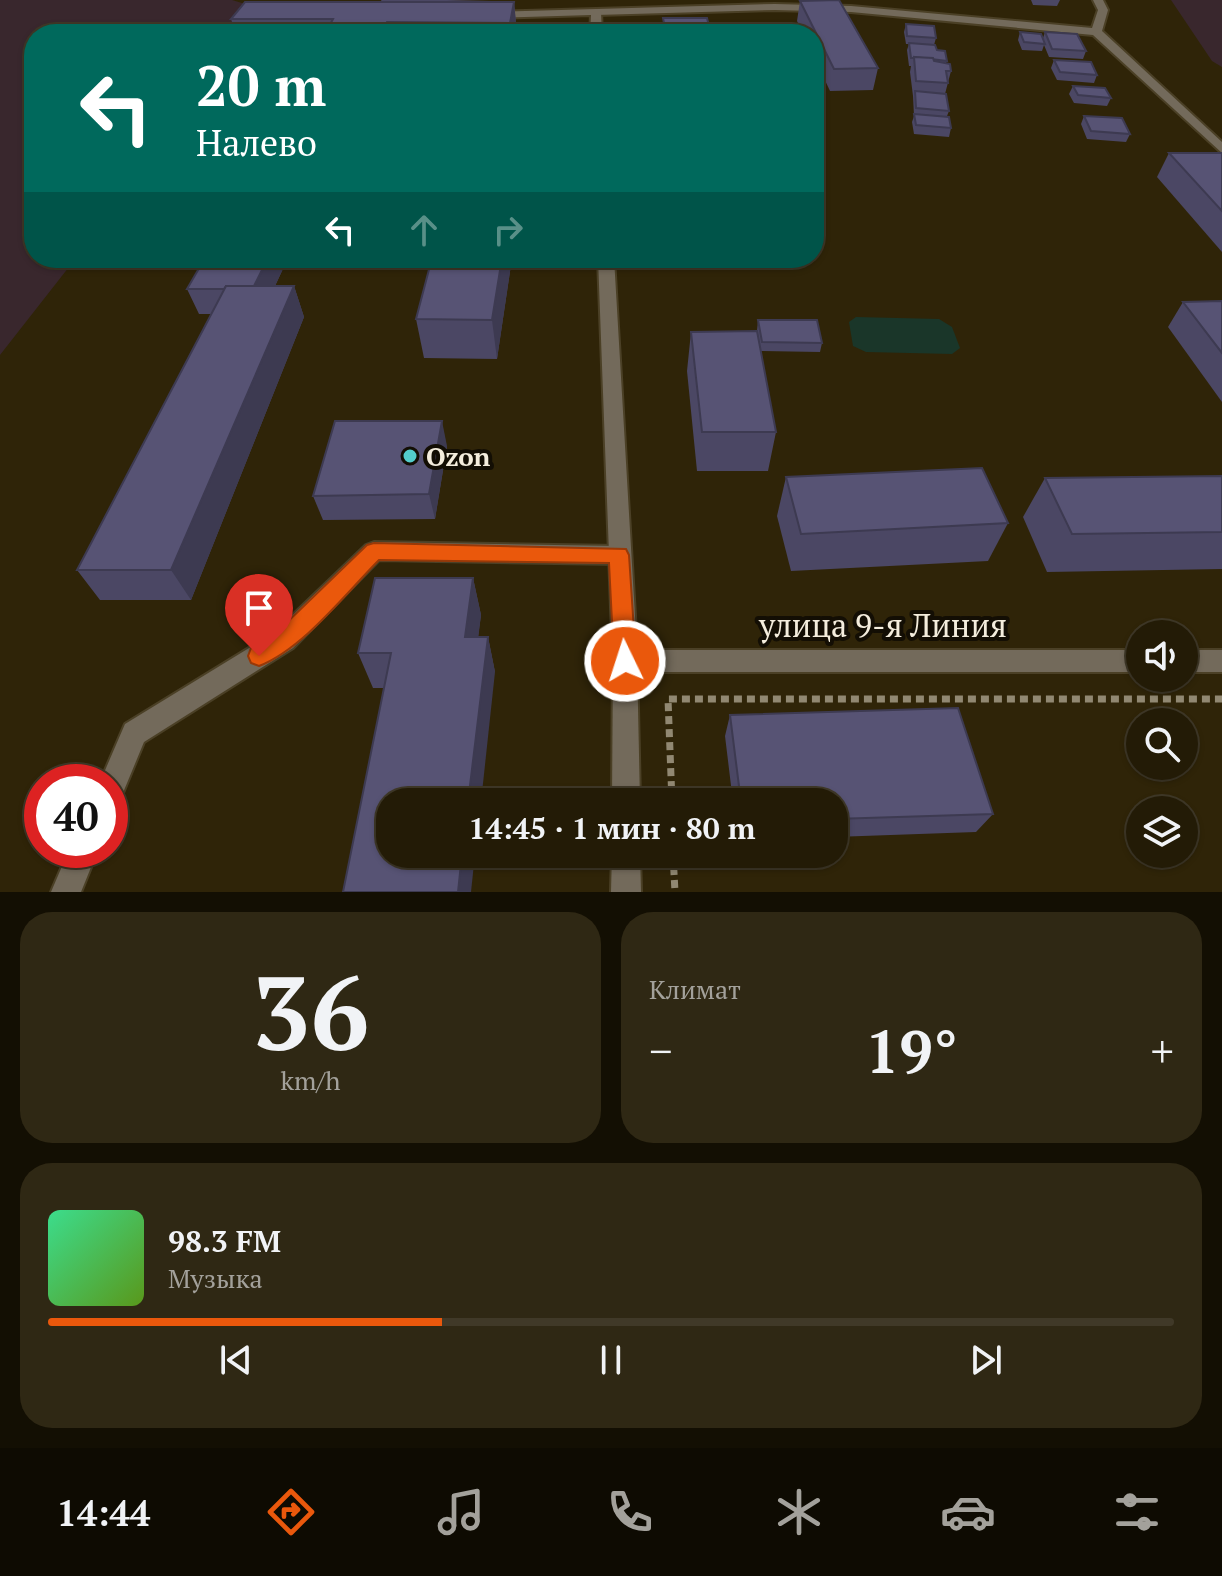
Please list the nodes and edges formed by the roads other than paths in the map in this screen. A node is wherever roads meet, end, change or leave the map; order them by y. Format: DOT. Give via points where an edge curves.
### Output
graph roads {
  1 [pos="1098,0"];
  2 [pos="851,5"];
  3 [pos="596,12"];
  4 [pos="474,15"];
  5 [pos="596,24"];
  6 [pos="1096,32"];
  7 [pos="1222,149"];
  8 [pos="606,268"];
  9 [pos="618,555"];
  10 [pos="625,661"];
  11 [pos="1126,661"];
  12 [pos="1198,661"];
  13 [pos="1222,661"];
  14 [pos="121,764"];
  15 [pos="626,788"];
  16 [pos="76,868"];
  17 [pos="626,868"];
  18 [pos="66,892"];
  19 [pos="626,892"];
  1 -- 6 [label="street" via="1103,10"];
  2 -- 3 [label="street"];
  2 -- 6 [label="street"];
  3 -- 4 [label="street"];
  3 -- 5 [label="street"];
  6 -- 7 [label="street"];
  8 -- 9 [label="street"];
  9 -- 10 [label="street"];
  9 -- 14 [label="street" via="374,551 284,640 134,733"];
  10 -- 11 [label="street, улица 9-я Линия"];
  10 -- 15 [label="street"];
  12 -- 13 [label="street"];
  16 -- 18 [label="street"];
  17 -- 19 [label="street"];
}
